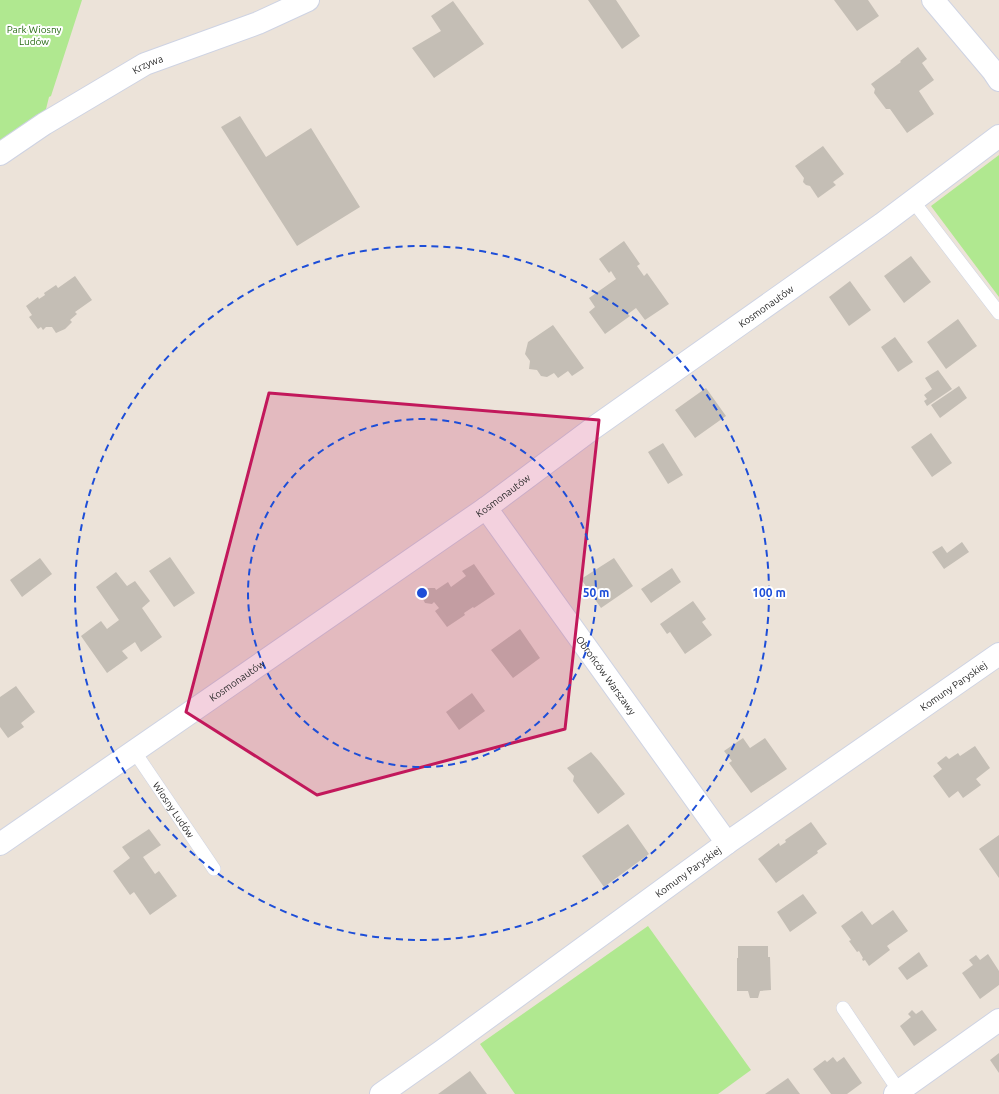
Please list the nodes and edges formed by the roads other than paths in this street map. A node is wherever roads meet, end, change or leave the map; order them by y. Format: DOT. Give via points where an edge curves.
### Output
graph roads {
  1 [pos="308,0"];
  2 [pos="933,0"];
  3 [pos="999,80"];
  4 [pos="999,136"];
  5 [pos="0,154"];
  6 [pos="913,201"];
  7 [pos="999,313"];
  8 [pos="486,508"];
  9 [pos="999,654"];
  10 [pos="134,751"];
  11 [pos="727,843"];
  12 [pos="0,844"];
  13 [pos="214,869"];
  14 [pos="843,1008"];
  15 [pos="999,1020"];
  16 [pos="897,1092"];
  17 [pos="380,1094"];
  1 -- 5 [label="street, Krzywa" via="258,24 145,64 44,124"];
  2 -- 3 [label="street"];
  4 -- 6 [label="street, Kosmonautów"];
  6 -- 7 [label="lane"];
  6 -- 8 [label="street, Kosmonautów" via="592,428"];
  8 -- 10 [label="street, Kosmonautów"];
  8 -- 11 [label="street, Obrońców Warszawy"];
  9 -- 11 [label="street, Komuny Paryskiej"];
  10 -- 12 [label="street, Kosmonautów"];
  10 -- 13 [label="lane, Wiosny Ludów"];
  11 -- 17 [label="street, Komuny Paryskiej"];
  14 -- 16 [label="lane"];
  15 -- 16 [label="street"];
}
